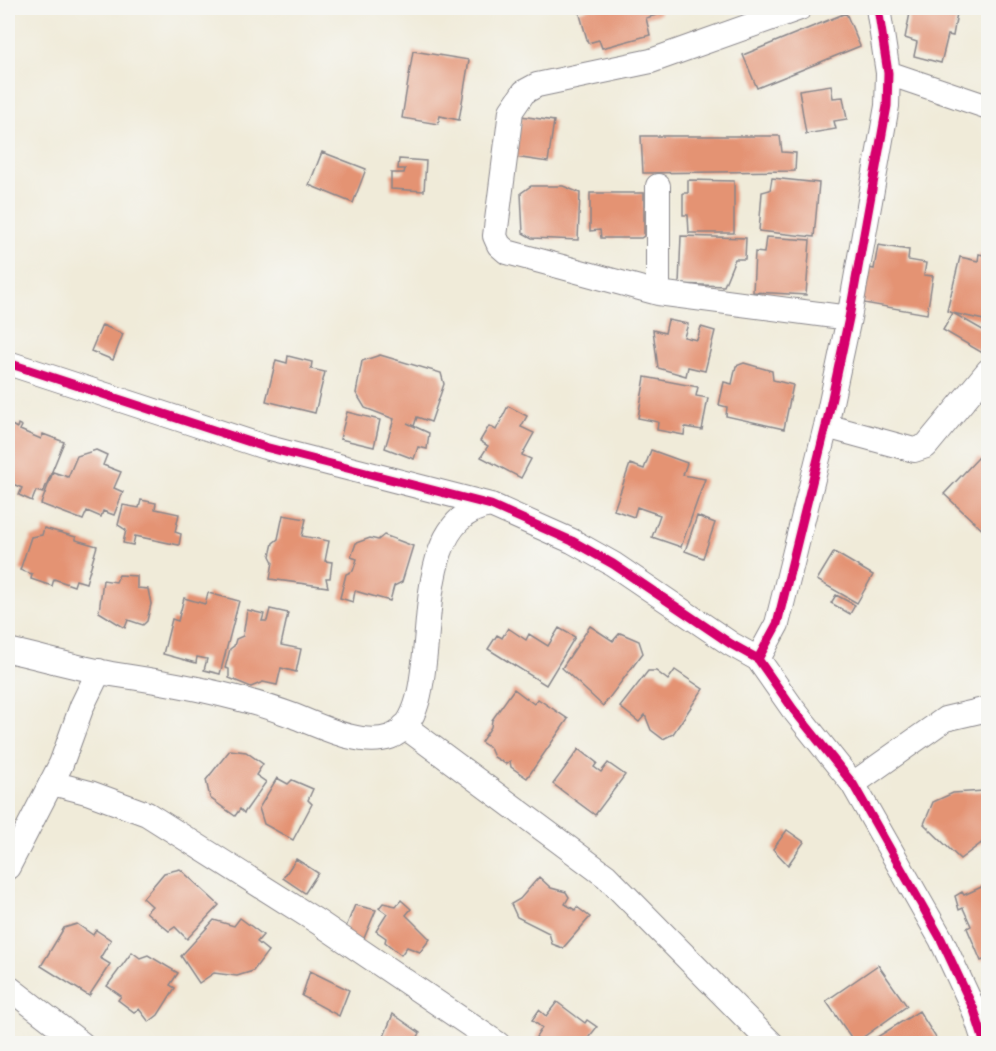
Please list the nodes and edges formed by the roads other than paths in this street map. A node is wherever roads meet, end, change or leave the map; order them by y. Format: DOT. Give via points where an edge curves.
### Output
graph roads {
  1 [pos="800,8"];
  2 [pos="878,8"];
  3 [pos="888,72"];
  4 [pos="988,107"];
  5 [pos="658,186"];
  6 [pos="658,293"];
  7 [pos="849,318"];
  8 [pos="8,363"];
  9 [pos="988,370"];
  10 [pos="826,426"];
  11 [pos="491,505"];
  12 [pos="8,650"];
  13 [pos="758,659"];
  14 [pos="99,671"];
  15 [pos="988,709"];
  16 [pos="404,726"];
  17 [pos="52,783"];
  18 [pos="853,784"];
  19 [pos="8,867"];
  20 [pos="8,987"];
  21 [pos="981,1008"];
  22 [pos="82,1044"];
  23 [pos="498,1044"];
  24 [pos="772,1044"];
  25 [pos="985,1044"];
  1 -- 6 [label="street" via="651,62 537,85 524,92 511,111 495,223 499,245 507,252"];
  2 -- 3 [label="street"];
  3 -- 4 [label="street"];
  3 -- 7 [label="street" via="885,117"];
  5 -- 6 [label="street"];
  6 -- 7 [label="street"];
  7 -- 10 [label="street"];
  8 -- 11 [label="street" via="265,447"];
  9 -- 10 [label="street" via="926,446 914,450"];
  10 -- 13 [label="street" via="777,624"];
  11 -- 13 [label="street" via="614,564"];
  11 -- 16 [label="street" via="476,507 461,516 445,538 435,568 416,707"];
  12 -- 14 [label="street"];
  13 -- 18 [label="street"];
  14 -- 16 [label="street" via="157,680 271,708 369,741 392,737"];
  14 -- 17 [label="street"];
  15 -- 18 [label="street" via="945,719"];
  16 -- 24 [label="street" via="606,876"];
  17 -- 19 [label="street"];
  17 -- 23 [label="street" via="147,814 318,922"];
  18 -- 21 [label="street"];
  20 -- 22 [label="street"];
  21 -- 25 [label="street"];
}
